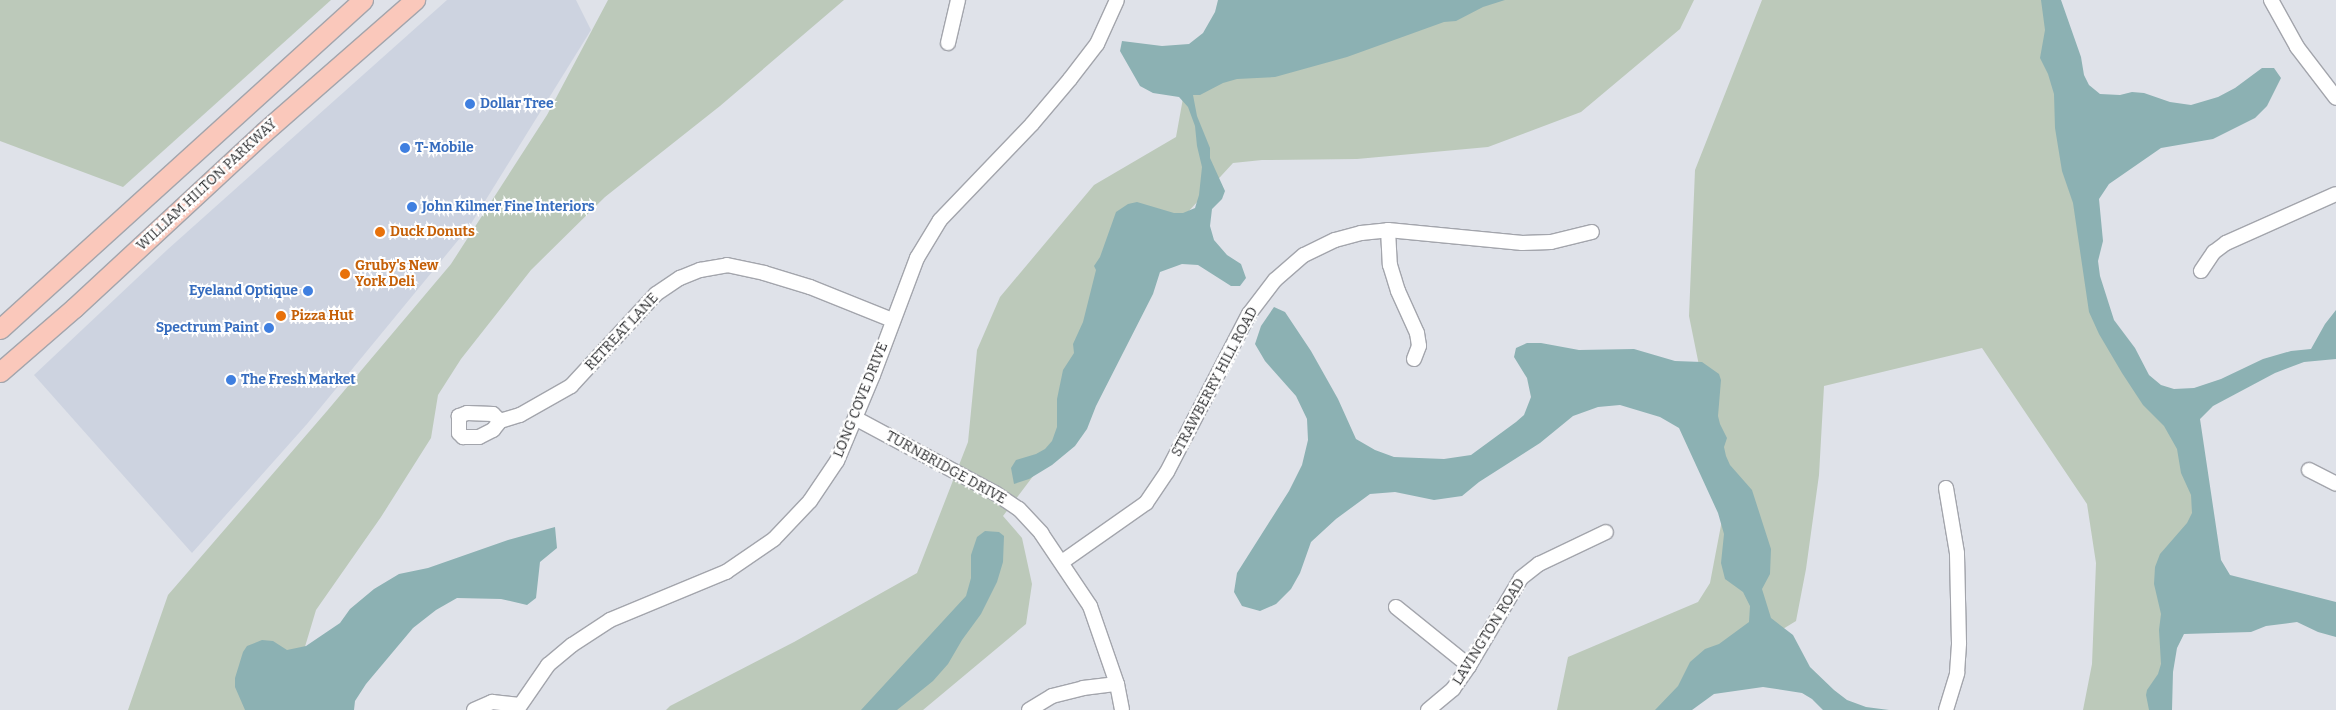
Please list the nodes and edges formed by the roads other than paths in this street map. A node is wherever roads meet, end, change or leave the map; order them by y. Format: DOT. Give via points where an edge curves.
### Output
graph roads {
  1 [pos="363,0"];
  2 [pos="415,0"];
  3 [pos="958,0"];
  4 [pos="1117,0"];
  5 [pos="2271,0"];
  6 [pos="948,43"];
  7 [pos="2336,98"];
  8 [pos="2336,194"];
  9 [pos="1388,230"];
  10 [pos="1592,232"];
  11 [pos="2201,271"];
  12 [pos="892,320"];
  13 [pos="0,329"];
  14 [pos="1414,359"];
  15 [pos="0,372"];
  16 [pos="855,418"];
  17 [pos="500,421"];
  18 [pos="2310,470"];
  19 [pos="2336,484"];
  20 [pos="1946,488"];
  21 [pos="1606,532"];
  22 [pos="1062,562"];
  23 [pos="1396,607"];
  24 [pos="1469,666"];
  25 [pos="1117,684"];
  26 [pos="518,708"];
  27 [pos="474,710"];
  28 [pos="1029,710"];
  29 [pos="1122,710"];
  30 [pos="1428,710"];
  31 [pos="1946,710"];
  1 -- 13 [label="highway"];
  2 -- 15 [label="highway, WILLIAM HILTON PARKWAY"];
  3 -- 6 [label="street"];
  4 -- 12 [label="street, LONG COVE DRIVE" via="1097,44 1070,78 1032,124 940,220 917,258"];
  5 -- 7 [label="street" via="2297,46"];
  8 -- 11 [label="street" via="2226,244 2214,252"];
  9 -- 10 [label="street, STRAWBERRY HILL ROAD" via="1522,243 1551,242"];
  9 -- 14 [label="street" via="1390,265 1417,333 1419,346"];
  9 -- 22 [label="street, STRAWBERRY HILL ROAD" via="1335,240 1304,255 1275,280 1249,314 1167,472 1146,503"];
  12 -- 16 [label="street, LONG COVE DRIVE"];
  12 -- 17 [label="street, RETREAT LANE" via="810,287 764,273 727,265 700,270 680,278 656,294 570,386 520,415"];
  16 -- 22 [label="street, TURNBRIDGE DRIVE" via="1019,509"];
  16 -- 26 [label="street, LONG COVE DRIVE" via="837,461 810,501 774,539 726,572 610,620 572,645 548,665"];
  18 -- 19 [label="street"];
  20 -- 31 [label="street" via="1957,553 1960,644 1957,674"];
  21 -- 24 [label="street, LAVINGTON ROAD" via="1539,564 1521,578"];
  22 -- 25 [label="street, TURNBRIDGE DRIVE" via="1090,606"];
  23 -- 24 [label="street"];
  24 -- 30 [label="street, LAVINGTON ROAD" via="1452,689"];
  25 -- 28 [label="street" via="1052,696"];
  25 -- 29 [label="street, TURNBRIDGE DRIVE"];
  26 -- 27 [label="street" via="492,702"];
}
